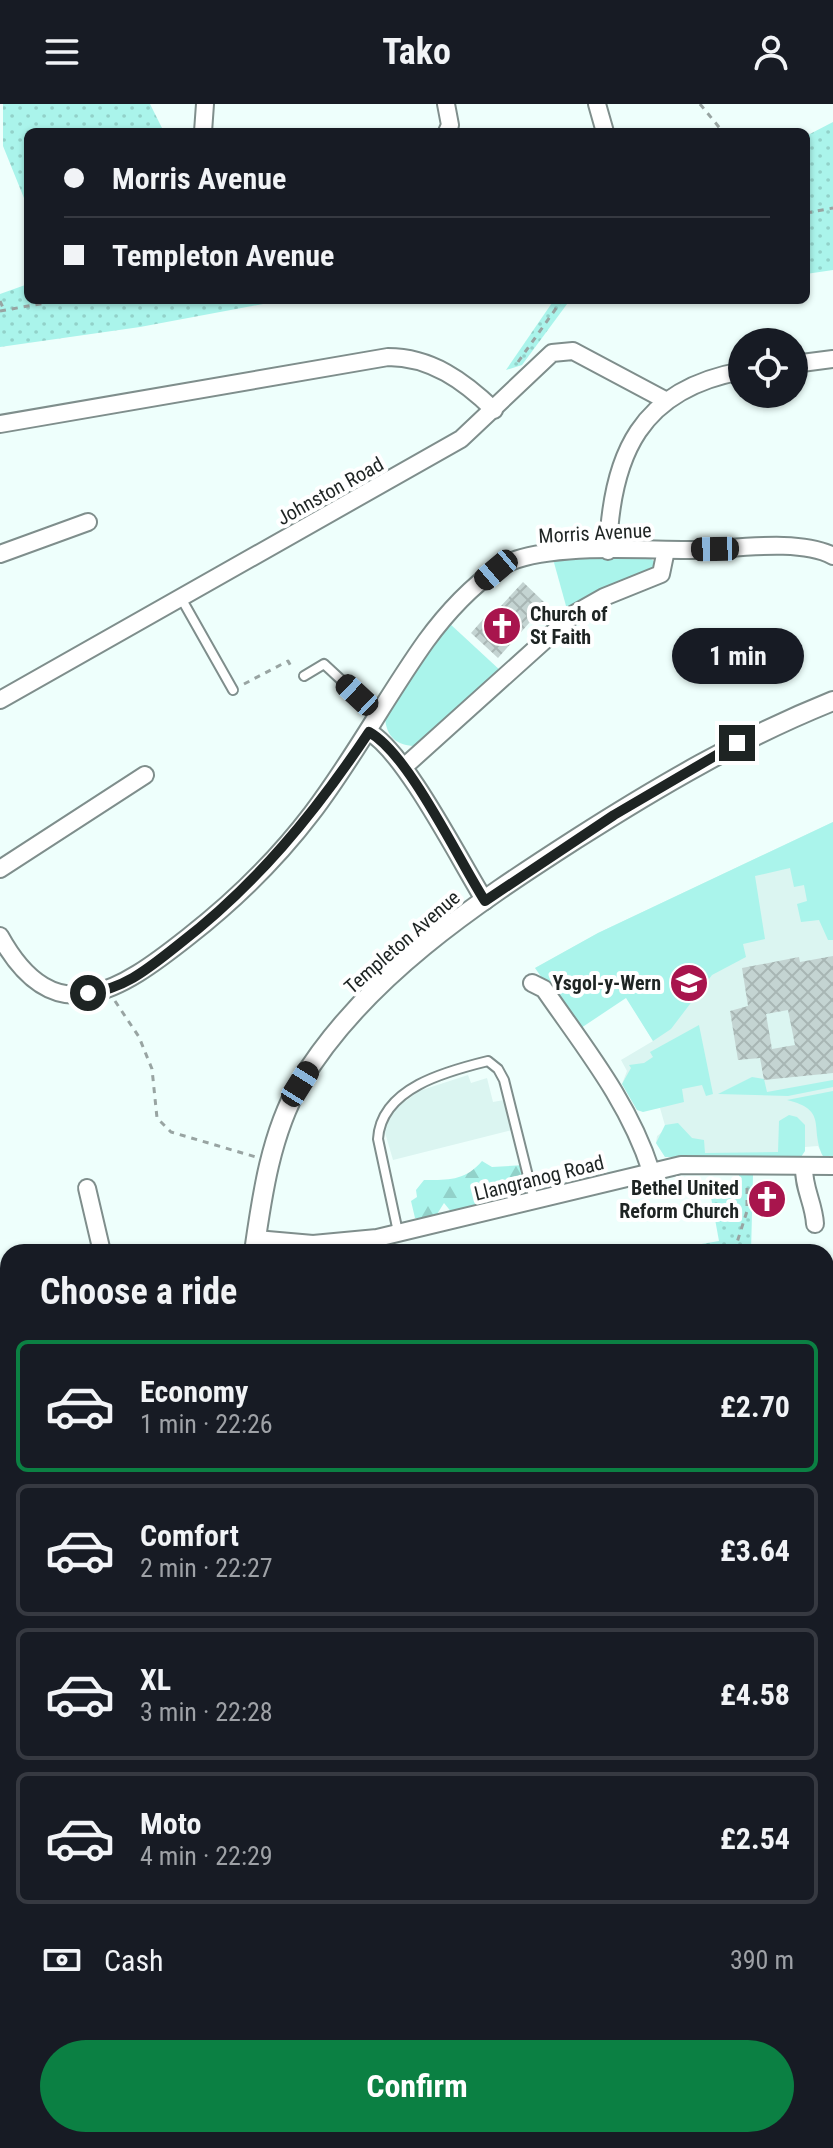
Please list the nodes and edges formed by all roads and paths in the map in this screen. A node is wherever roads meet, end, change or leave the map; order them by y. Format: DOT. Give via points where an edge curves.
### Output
graph roads {
  1 [pos="205,104"];
  2 [pos="446,104"];
  3 [pos="597,104"];
  4 [pos="700,104"];
  5 [pos="203,128"];
  6 [pos="449,128"];
  7 [pos="604,128"];
  8 [pos="720,128"];
  9 [pos="833,208"];
  10 [pos="810,212"];
  11 [pos="0,301"];
  12 [pos="38,304"];
  13 [pos="559,304"];
  14 [pos="2,310"];
  15 [pos="833,359"];
  16 [pos="808,362"];
  17 [pos="515,367"];
  18 [pos="728,374"];
  19 [pos="665,400"];
  20 [pos="494,410"];
  21 [pos="0,424"];
  22 [pos="88,522"];
  23 [pos="666,550"];
  24 [pos="608,551"];
  25 [pos="0,554"];
  26 [pos="833,556"];
  27 [pos="181,598"];
  28 [pos="304,676"];
  29 [pos="233,690"];
  30 [pos="0,700"];
  31 [pos="833,701"];
  32 [pos="379,715"];
  33 [pos="369,732"];
  34 [pos="404,767"];
  35 [pos="145,775"];
  36 [pos="0,869"];
  37 [pos="485,901"];
  38 [pos="0,936"];
  39 [pos="532,983"];
  40 [pos="112,997"];
  41 [pos="256,1157"];
  42 [pos="804,1166"];
  43 [pos="833,1166"];
  44 [pos="651,1171"];
  45 [pos="747,1175"];
  46 [pos="87,1188"];
  47 [pos="534,1200"];
  48 [pos="815,1224"];
  49 [pos="398,1233"];
  50 [pos="100,1244"];
  51 [pos="255,1244"];
  52 [pos="305,1244"];
  53 [pos="737,1244"];
  1 -- 5 [label="street"];
  2 -- 6 [label="street"];
  3 -- 7 [label="street"];
  4 -- 8 [label="path"];
  9 -- 10 [label="path"];
  11 -- 14 [label="path"];
  12 -- 14 [label="path"];
  13 -- 17 [label="path"];
  15 -- 16 [label="street"];
  18 -- 19 [label="street"];
  19 -- 20 [label="street, Johnston Road" via="573,351 560,351 545,358"];
  19 -- 24 [label="street" via="637,431 625,458"];
  20 -- 21 [label="street" via="437,367 388,357"];
  20 -- 27 [label="street, Johnston Road" via="440,452"];
  22 -- 25 [label="street"];
  23 -- 24 [label="street, Morris Avenue"];
  23 -- 26 [label="street, Morris Avenue" via="797,547"];
  23 -- 34 [label="street" via="661,574 574,614"];
  24 -- 32 [label="street, Morris Avenue" via="543,554 496,570 427,640"];
  27 -- 29 [label="lane"];
  27 -- 30 [label="street, Johnston Road"];
  28 -- 29 [label="path" via="298,679 288,661"];
  28 -- 32 [label="lane" via="324,664"];
  31 -- 37 [label="street, Templeton Avenue" via="723,750"];
  32 -- 33 [label="street, Morris Avenue"];
  33 -- 34 [label="street"];
  33 -- 38 [label="street, Morris Avenue" via="276,856 216,914 126,983 88,993 51,989 28,976"];
  34 -- 37 [label="street"];
  35 -- 36 [label="street"];
  37 -- 51 [label="street, Templeton Avenue" via="381,985 312,1064 279,1128"];
  39 -- 44 [label="street" via="544,989 615,1091 636,1127"];
  40 -- 41 [label="path" via="139,1037 152,1069 157,1118 171,1132"];
  42 -- 43 [label="street, Llangranog Road"];
  42 -- 44 [label="street, Llangranog Road" via="693,1164"];
  42 -- 48 [label="street"];
  44 -- 47 [label="street, Llangranog Road"];
  45 -- 53 [label="path" via="747,1211"];
  46 -- 50 [label="street"];
  47 -- 49 [label="street, Llangranog Road"];
  47 -- 49 [label="lane" via="504,1080 488,1061 474,1064 421,1083 401,1097 379,1125"];
  49 -- 52 [label="street, Llangranog Road"];
}
